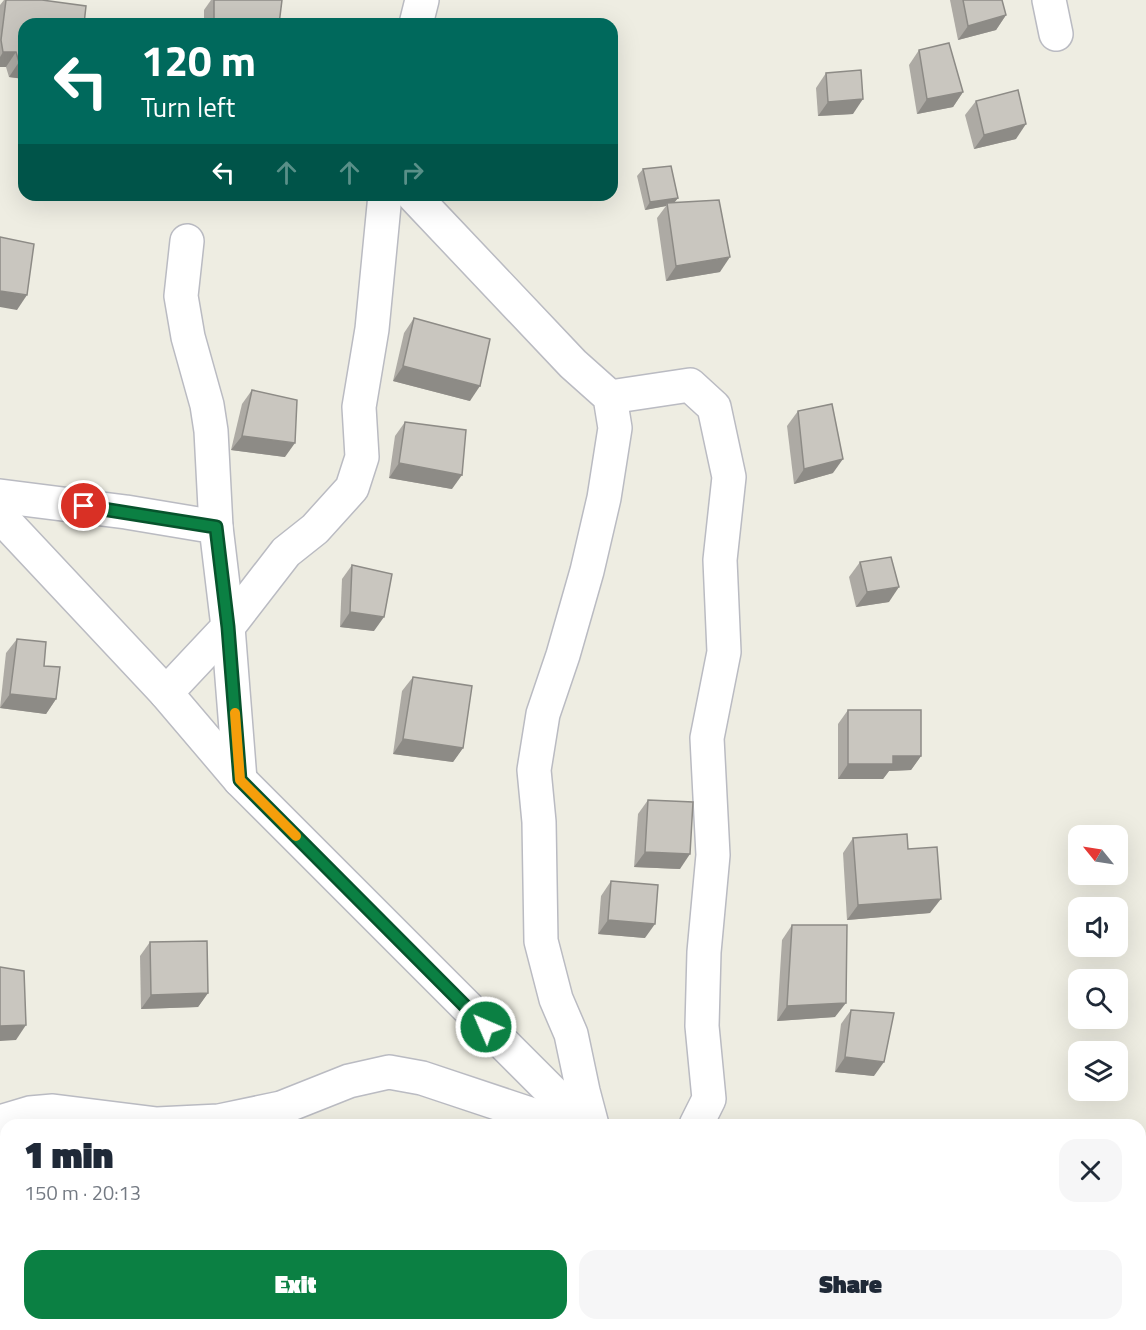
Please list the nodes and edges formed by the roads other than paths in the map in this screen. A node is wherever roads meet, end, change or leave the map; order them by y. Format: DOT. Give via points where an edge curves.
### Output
graph roads {
  1 [pos="422,0"];
  2 [pos="1049,0"];
  3 [pos="418,18"];
  4 [pos="1056,34"];
  5 [pos="384,201"];
  6 [pos="419,201"];
  7 [pos="188,241"];
  8 [pos="610,397"];
  9 [pos="0,496"];
  10 [pos="0,516"];
  11 [pos="216,527"];
  12 [pos="228,627"];
  13 [pos="166,693"];
  14 [pos="240,780"];
  15 [pos="10,1119"];
  16 [pos="117,1119"];
  17 [pos="229,1119"];
  18 [pos="545,1119"];
  19 [pos="579,1119"];
  20 [pos="590,1119"];
  21 [pos="699,1119"];
  1 -- 3 [label="street"];
  2 -- 4 [label="street"];
  5 -- 12 [label="street" via="372,329 359,407 362,457 352,488 315,529 286,552"];
  6 -- 8 [label="street" via="573,364"];
  7 -- 11 [label="street" via="181,296 207,405"];
  8 -- 20 [label="street" via="615,428 604,498 563,656 543,714 534,770 541,941 556,999 571,1034"];
  8 -- 21 [label="street" via="690,385 714,407 729,477 720,560 724,652 707,738 713,855 702,1026 710,1099"];
  9 -- 11 [label="street"];
  10 -- 13 [label="street"];
  11 -- 12 [label="street"];
  12 -- 13 [label="street"];
  12 -- 14 [label="street"];
  13 -- 14 [label="street"];
  14 -- 19 [label="street"];
  15 -- 16 [label="street" via="53,1111"];
  17 -- 18 [label="street" via="281,1108 349,1081 390,1072 422,1078"];
}
